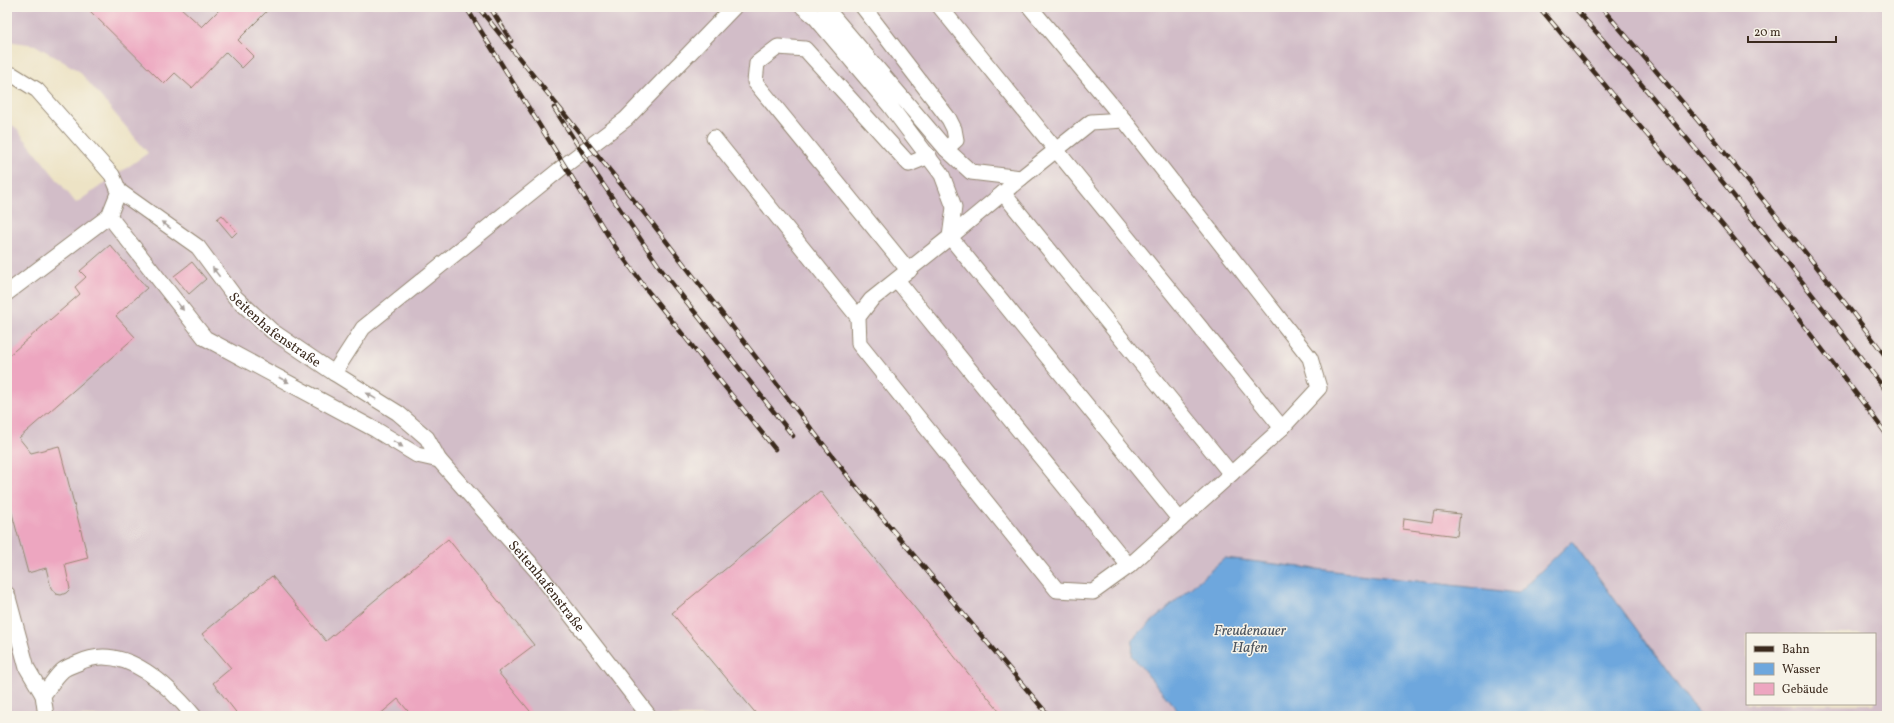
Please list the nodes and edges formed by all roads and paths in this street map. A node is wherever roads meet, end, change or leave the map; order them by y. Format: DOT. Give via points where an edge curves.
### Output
graph roads {
  1 [pos="734,7"];
  2 [pos="803,7"];
  3 [pos="825,7"];
  4 [pos="863,7"];
  5 [pos="940,7"];
  6 [pos="1030,7"];
  7 [pos="7,74"];
  8 [pos="1124,120"];
  9 [pos="714,138"];
  10 [pos="946,149"];
  11 [pos="1056,150"];
  12 [pos="929,156"];
  13 [pos="1021,178"];
  14 [pos="119,191"];
  15 [pos="1003,193"];
  16 [pos="109,216"];
  17 [pos="950,237"];
  18 [pos="903,275"];
  19 [pos="7,293"];
  20 [pos="858,316"];
  21 [pos="334,373"];
  22 [pos="1282,428"];
  23 [pos="439,460"];
  24 [pos="1231,474"];
  25 [pos="1180,520"];
  26 [pos="1129,566"];
  27 [pos="7,594"];
  28 [pos="43,695"];
  29 [pos="46,716"];
  30 [pos="194,716"];
  31 [pos="649,716"];
  1 -- 21 [label="lane" via="626,119 363,328"];
  2 -- 12 [label="lane" via="815,17"];
  3 -- 10 [label="lane"];
  4 -- 10 [label="lane" via="949,119 956,140"];
  5 -- 11 [label="lane"];
  6 -- 8 [label="lane"];
  7 -- 14 [label="lane, Seitenhafenstraße" via="37,90 112,175"];
  8 -- 11 [label="lane" via="1091,122"];
  8 -- 22 [label="lane" via="1310,358 1319,388"];
  9 -- 20 [label="lane"];
  10 -- 13 [label="lane" via="971,172"];
  11 -- 13 [label="lane"];
  11 -- 22 [label="lane"];
  12 -- 17 [label="lane" via="942,175 954,207"];
  12 -- 18 [label="lane" via="909,164 805,50 778,46 757,63 755,82"];
  13 -- 15 [label="lane"];
  14 -- 16 [label="lane"];
  21 -- 14 [label="lane, Seitenhafenstraße, one-way" via="272,331 235,297 198,248"];
  15 -- 17 [label="lane"];
  15 -- 24 [label="lane"];
  16 -- 19 [label="lane"];
  16 -- 23 [label="lane, one-way" via="205,338 376,430 417,455"];
  17 -- 18 [label="lane"];
  17 -- 25 [label="lane"];
  18 -- 20 [label="lane" via="871,300"];
  18 -- 26 [label="lane"];
  20 -- 26 [label="lane" via="859,344 1057,590 1093,592"];
  23 -- 21 [label="lane, Seitenhafenstraße, one-way" via="426,438 398,413"];
  22 -- 24 [label="lane"];
  23 -- 31 [label="lane, Seitenhafenstraße" via="537,571"];
  24 -- 25 [label="lane"];
  25 -- 26 [label="lane"];
  27 -- 28 [label="lane" via="27,668"];
  28 -- 29 [label="lane"];
  28 -- 30 [label="lane" via="62,670 87,659 114,657 147,671 176,694"];
}
